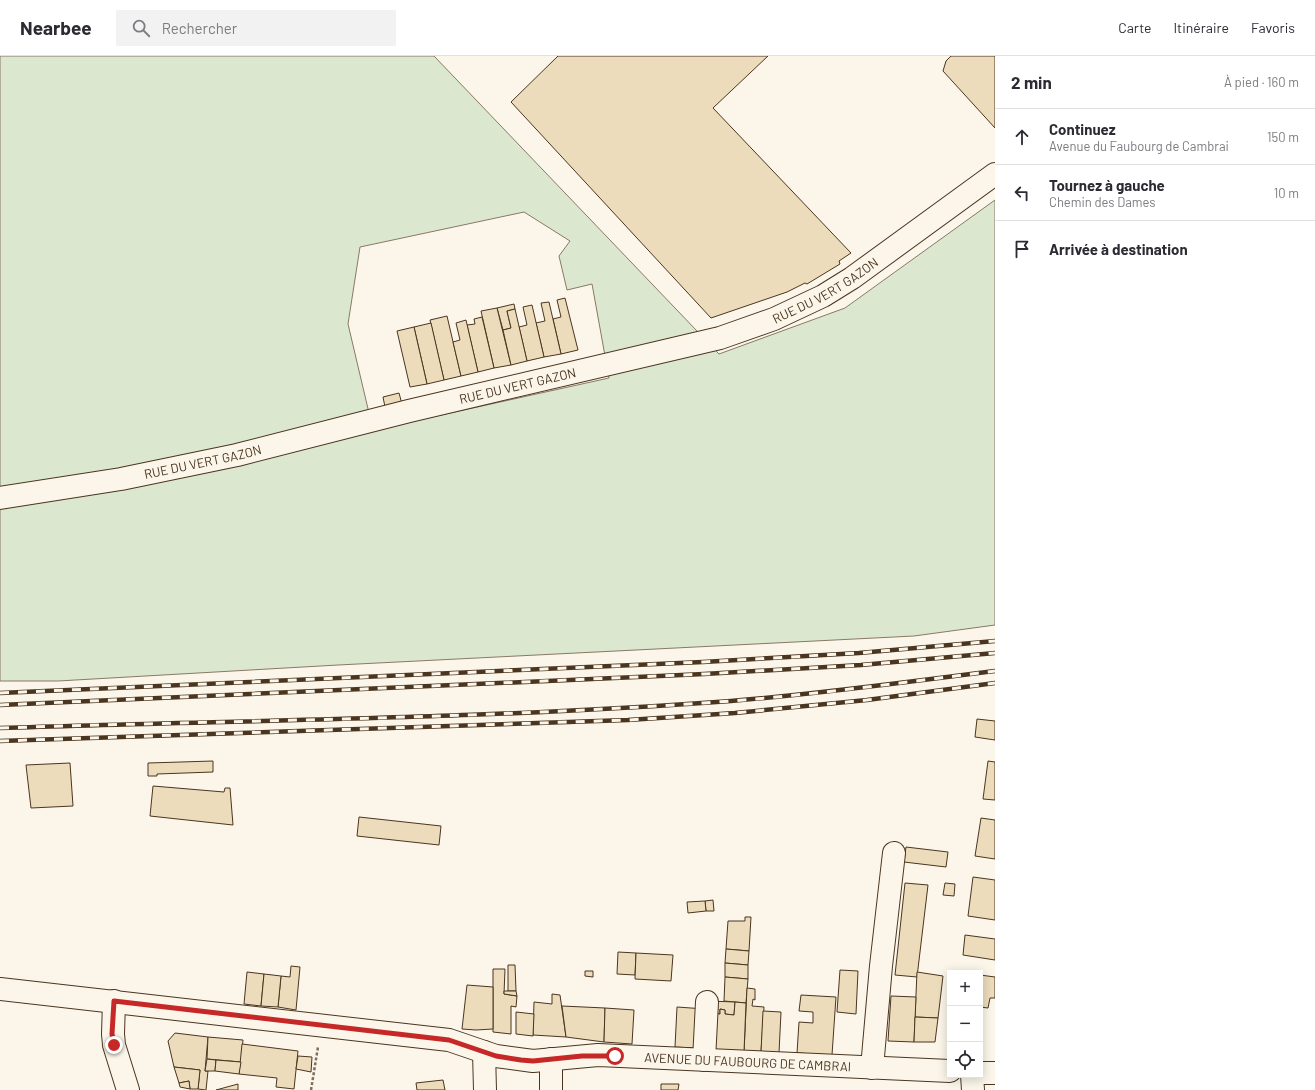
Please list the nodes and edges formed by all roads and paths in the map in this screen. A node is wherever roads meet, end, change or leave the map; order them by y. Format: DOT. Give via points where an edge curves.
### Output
graph roads {
  1 [pos="995,174"];
  2 [pos="0,498"];
  3 [pos="894,853"];
  4 [pos="0,989"];
  5 [pos="114,1001"];
  6 [pos="707,1002"];
  7 [pos="322,1025"];
  8 [pos="484,1052"];
  9 [pos="551,1059"];
  10 [pos="704,1060"];
  11 [pos="872,1068"];
  12 [pos="947,1071"];
  13 [pos="983,1073"];
  14 [pos="995,1073"];
  15 [pos="972,1078"];
  16 [pos="128,1090"];
  17 [pos="311,1090"];
  18 [pos="485,1090"];
  19 [pos="551,1090"];
  20 [pos="972,1090"];
  1 -- 2 [label="street, RUE DU VERT GAZON" via="852,278 823,296 774,319 720,338 417,409 237,455 121,479"];
  3 -- 11 [label="street"];
  4 -- 5 [label="street, AVENUE DU FAUBOURG DE CAMBRAI"];
  5 -- 7 [label="street, AVENUE DU FAUBOURG DE CAMBRAI"];
  5 -- 16 [label="street" via="112,1034"];
  6 -- 10 [label="street"];
  7 -- 8 [label="street, AVENUE DU FAUBOURG DE CAMBRAI" via="449,1040"];
  7 -- 17 [label="path"];
  8 -- 9 [label="street, AVENUE DU FAUBOURG DE CAMBRAI" via="509,1059"];
  8 -- 18 [label="street"];
  9 -- 10 [label="street, AVENUE DU FAUBOURG DE CAMBRAI" via="598,1055"];
  9 -- 19 [label="street"];
  10 -- 11 [label="street, AVENUE DU FAUBOURG DE CAMBRAI"];
  11 -- 12 [label="street, AVENUE DU FAUBOURG DE CAMBRAI"];
  13 -- 14 [label="street"];
  15 -- 20 [label="street"];
}
